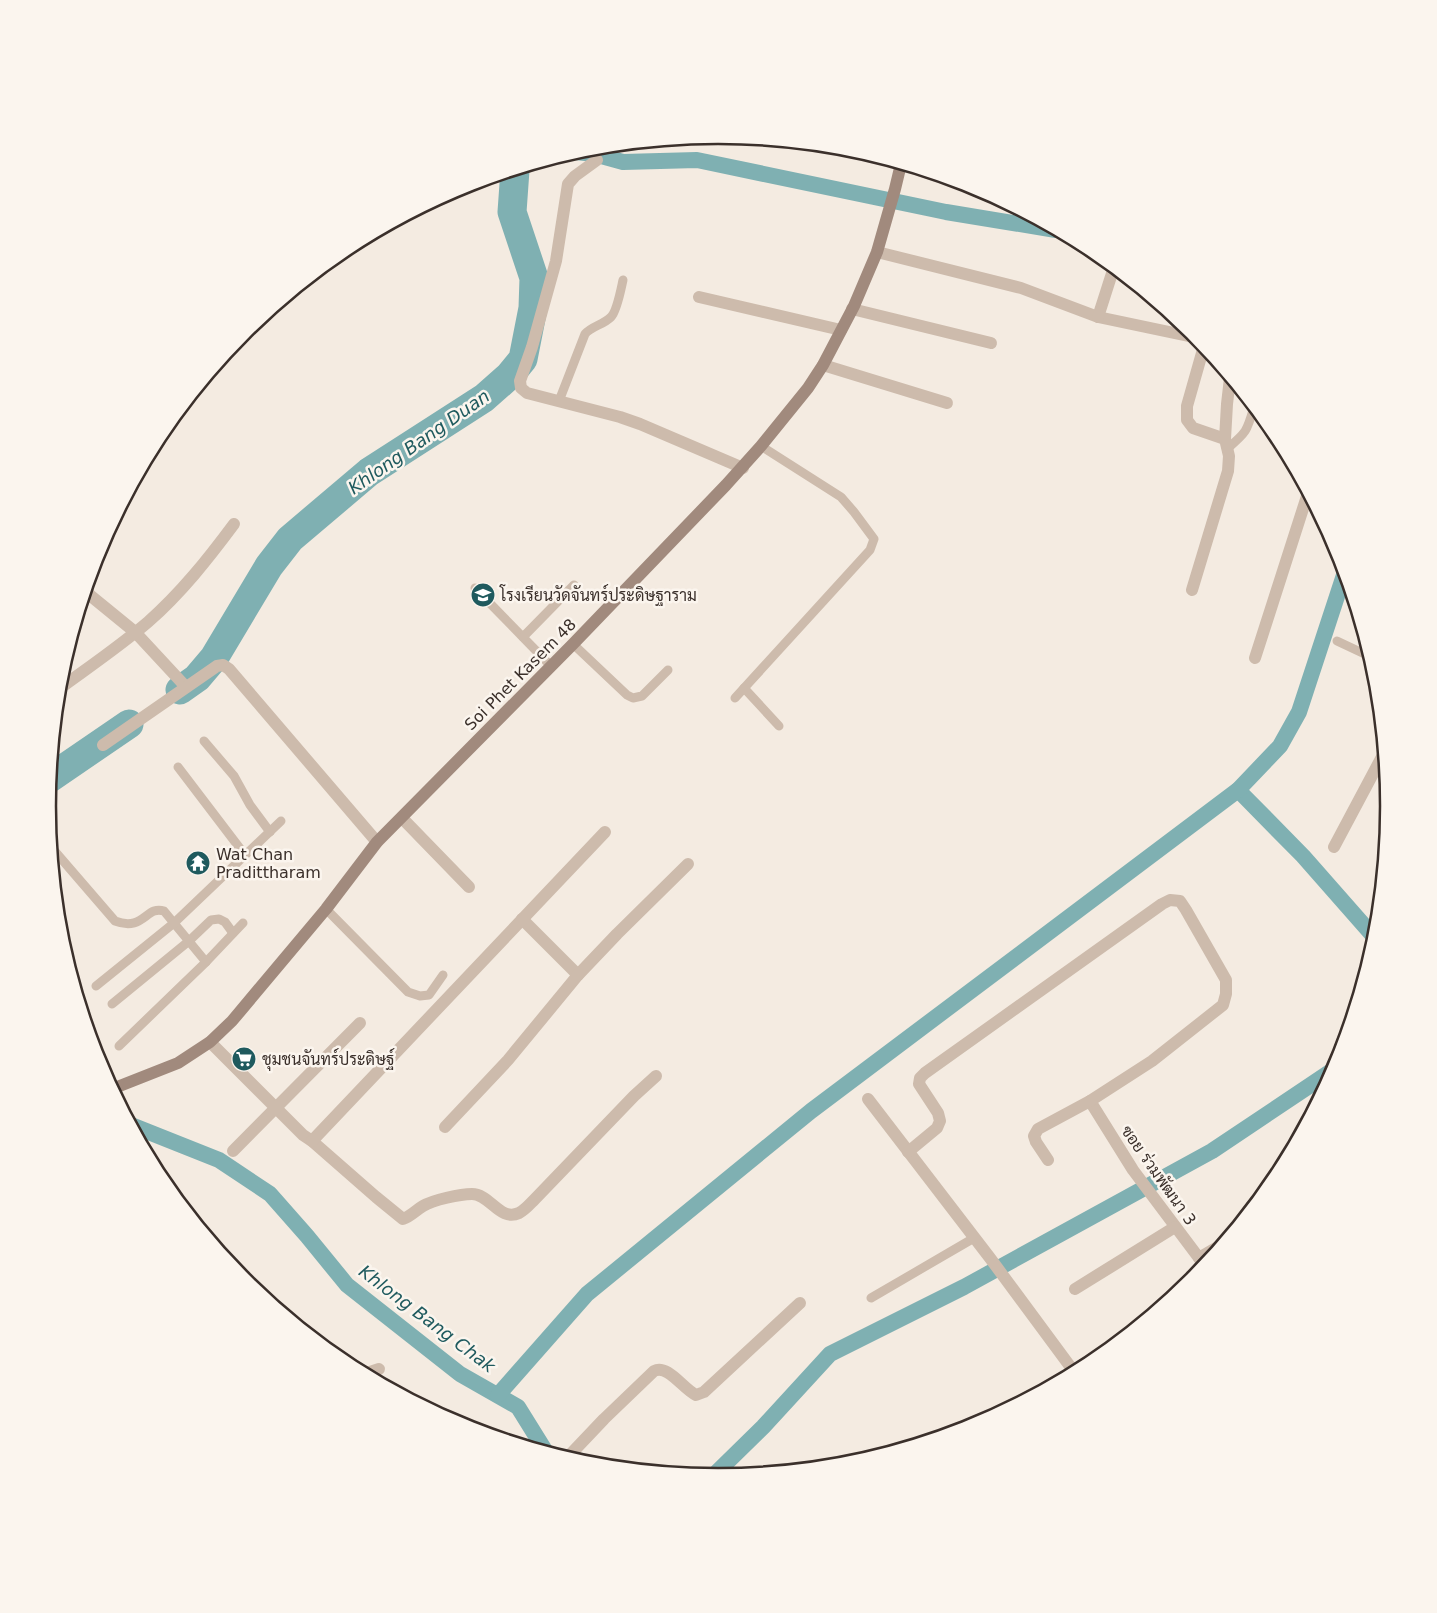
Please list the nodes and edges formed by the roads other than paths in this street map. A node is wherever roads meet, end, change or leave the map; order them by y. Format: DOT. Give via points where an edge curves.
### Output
graph roads {
  1 [pos="597,160"];
  2 [pos="900,170"];
  3 [pos="877,252"];
  4 [pos="1112,274"];
  5 [pos="623,280"];
  6 [pos="699,297"];
  7 [pos="852,309"];
  8 [pos="1098,317"];
  9 [pos="841,330"];
  10 [pos="1184,335"];
  11 [pos="991,342"];
  12 [pos="1202,354"];
  13 [pos="823,365"];
  14 [pos="1229,385"];
  15 [pos="559,401"];
  16 [pos="947,403"];
  17 [pos="1252,414"];
  18 [pos="1226,444"];
  19 [pos="762,446"];
  20 [pos="743,468"];
  21 [pos="1306,501"];
  22 [pos="234,524"];
  23 [pos="574,585"];
  24 [pos="475,588"];
  25 [pos="1192,590"];
  26 [pos="91,596"];
  27 [pos="135,632"];
  28 [pos="523,637"];
  29 [pos="1337,641"];
  30 [pos="573,644"];
  31 [pos="1362,653"];
  32 [pos="1255,658"];
  33 [pos="552,666"];
  34 [pos="668,670"];
  35 [pos="68,682"];
  36 [pos="184,684"];
  37 [pos="744,688"];
  38 [pos="735,698"];
  39 [pos="778,726"];
  40 [pos="204,741"];
  41 [pos="103,745"];
  42 [pos="1379,762"];
  43 [pos="178,767"];
  44 [pos="402,818"];
  45 [pos="281,821"];
  46 [pos="270,832"];
  47 [pos="605,832"];
  48 [pos="377,842"];
  49 [pos="1334,847"];
  50 [pos="245,855"];
  51 [pos="59,856"];
  52 [pos="688,864"];
  53 [pos="469,887"];
  54 [pos="326,909"];
  55 [pos="522,919"];
  56 [pos="174,923"];
  57 [pos="243,923"];
  58 [pos="233,933"];
  59 [pos="189,941"];
  60 [pos="206,962"];
  61 [pos="442,975"];
  62 [pos="578,975"];
  63 [pos="96,986"];
  64 [pos="112,1004"];
  65 [pos="360,1023"];
  66 [pos="210,1042"];
  67 [pos="119,1046"];
  68 [pos="656,1076"];
  69 [pos="119,1086"];
  70 [pos="868,1098"];
  71 [pos="1090,1101"];
  72 [pos="275,1108"];
  73 [pos="445,1127"];
  74 [pos="312,1141"];
  75 [pos="233,1151"];
  76 [pos="908,1152"];
  77 [pos="1048,1160"];
  78 [pos="1175,1226"];
  79 [pos="974,1238"];
  80 [pos="1201,1260"];
  81 [pos="1075,1289"];
  82 [pos="871,1298"];
  83 [pos="800,1302"];
  84 [pos="1071,1367"];
  85 [pos="379,1369"];
  86 [pos="373,1371"];
  87 [pos="572,1452"];
  1 -- 15 [label="street" via="568,184 556,260 520,380 521,388 527,393"];
  2 -- 3 [label="street, Soi Phet Kasem 48"];
  3 -- 7 [label="street, Soi Phet Kasem 48"];
  3 -- 8 [label="street" via="1021,288"];
  4 -- 8 [label="street"];
  5 -- 15 [label="lane" via="613,316 585,334"];
  6 -- 9 [label="street"];
  7 -- 9 [label="street, Soi Phet Kasem 48"];
  7 -- 11 [label="street"];
  8 -- 10 [label="street"];
  9 -- 13 [label="street, Soi Phet Kasem 48"];
  12 -- 18 [label="street" via="1187,406 1187,420 1193,428"];
  13 -- 16 [label="street"];
  13 -- 19 [label="street, Soi Phet Kasem 48"];
  14 -- 18 [label="street"];
  15 -- 20 [label="street" via="640,424"];
  17 -- 18 [label="lane" via="1243,436"];
  18 -- 25 [label="street" via="1228,470"];
  19 -- 20 [label="street, Soi Phet Kasem 48"];
  19 -- 37 [label="lane" via="841,497 874,539 870,550"];
  20 -- 30 [label="street, Soi Phet Kasem 48"];
  21 -- 32 [label="street"];
  22 -- 27 [label="street" via="190,579"];
  23 -- 28 [label="lane"];
  24 -- 28 [label="lane"];
  26 -- 27 [label="street"];
  27 -- 35 [label="street"];
  27 -- 36 [label="street"];
  28 -- 33 [label="lane"];
  29 -- 31 [label="lane"];
  30 -- 33 [label="street, Soi Phet Kasem 48"];
  30 -- 34 [label="lane" via="633,698 642,696"];
  33 -- 44 [label="street, Soi Phet Kasem 48"];
  36 -- 41 [label="street"];
  36 -- 48 [label="street" via="216,666 230,668"];
  37 -- 38 [label="lane"];
  37 -- 39 [label="lane"];
  40 -- 46 [label="lane" via="234,776"];
  42 -- 49 [label="street"];
  43 -- 50 [label="lane"];
  44 -- 48 [label="street, Soi Phet Kasem 48"];
  44 -- 53 [label="street"];
  45 -- 46 [label="lane"];
  46 -- 50 [label="lane"];
  47 -- 55 [label="street"];
  48 -- 54 [label="street, Soi Phet Kasem 48"];
  50 -- 56 [label="lane"];
  51 -- 56 [label="lane" via="115,921 126,925 138,922 159,909"];
  52 -- 62 [label="street"];
  54 -- 61 [label="lane" via="408,992 429,995"];
  54 -- 66 [label="street, Soi Phet Kasem 48" via="232,1021"];
  55 -- 62 [label="street"];
  55 -- 74 [label="street"];
  56 -- 59 [label="lane"];
  56 -- 63 [label="lane"];
  57 -- 58 [label="lane"];
  58 -- 59 [label="lane" via="225,922 211,920"];
  58 -- 60 [label="lane"];
  59 -- 60 [label="lane"];
  59 -- 64 [label="lane"];
  60 -- 67 [label="lane"];
  62 -- 73 [label="street" via="508,1060"];
  65 -- 72 [label="street"];
  66 -- 69 [label="street, Soi Phet Kasem 48" via="178,1063"];
  66 -- 72 [label="street"];
  68 -- 74 [label="street" via="534,1200 520,1212 510,1215 495,1208 482,1196 468,1194 424,1205 403,1219"];
  70 -- 76 [label="street"];
  71 -- 76 [label="street" via="1152,1061 1222,1005 1226,980 1180,901 1170,900 1162,904 925,1073 919,1084 940,1121 937,1128"];
  71 -- 77 [label="street" via="1038,1129 1034,1136"];
  71 -- 78 [label="street, ซอย ร่วมพัฒนา 3" via="1141,1181"];
  72 -- 74 [label="street"];
  72 -- 75 [label="street"];
  76 -- 79 [label="street"];
  78 -- 80 [label="street, ซอย ร่วมพัฒนา 3"];
  78 -- 81 [label="street"];
  79 -- 82 [label="lane"];
  79 -- 84 [label="street"];
  83 -- 87 [label="street" via="704,1392 696,1395 665,1370 654,1371"];
  85 -- 86 [label="street"];
}
